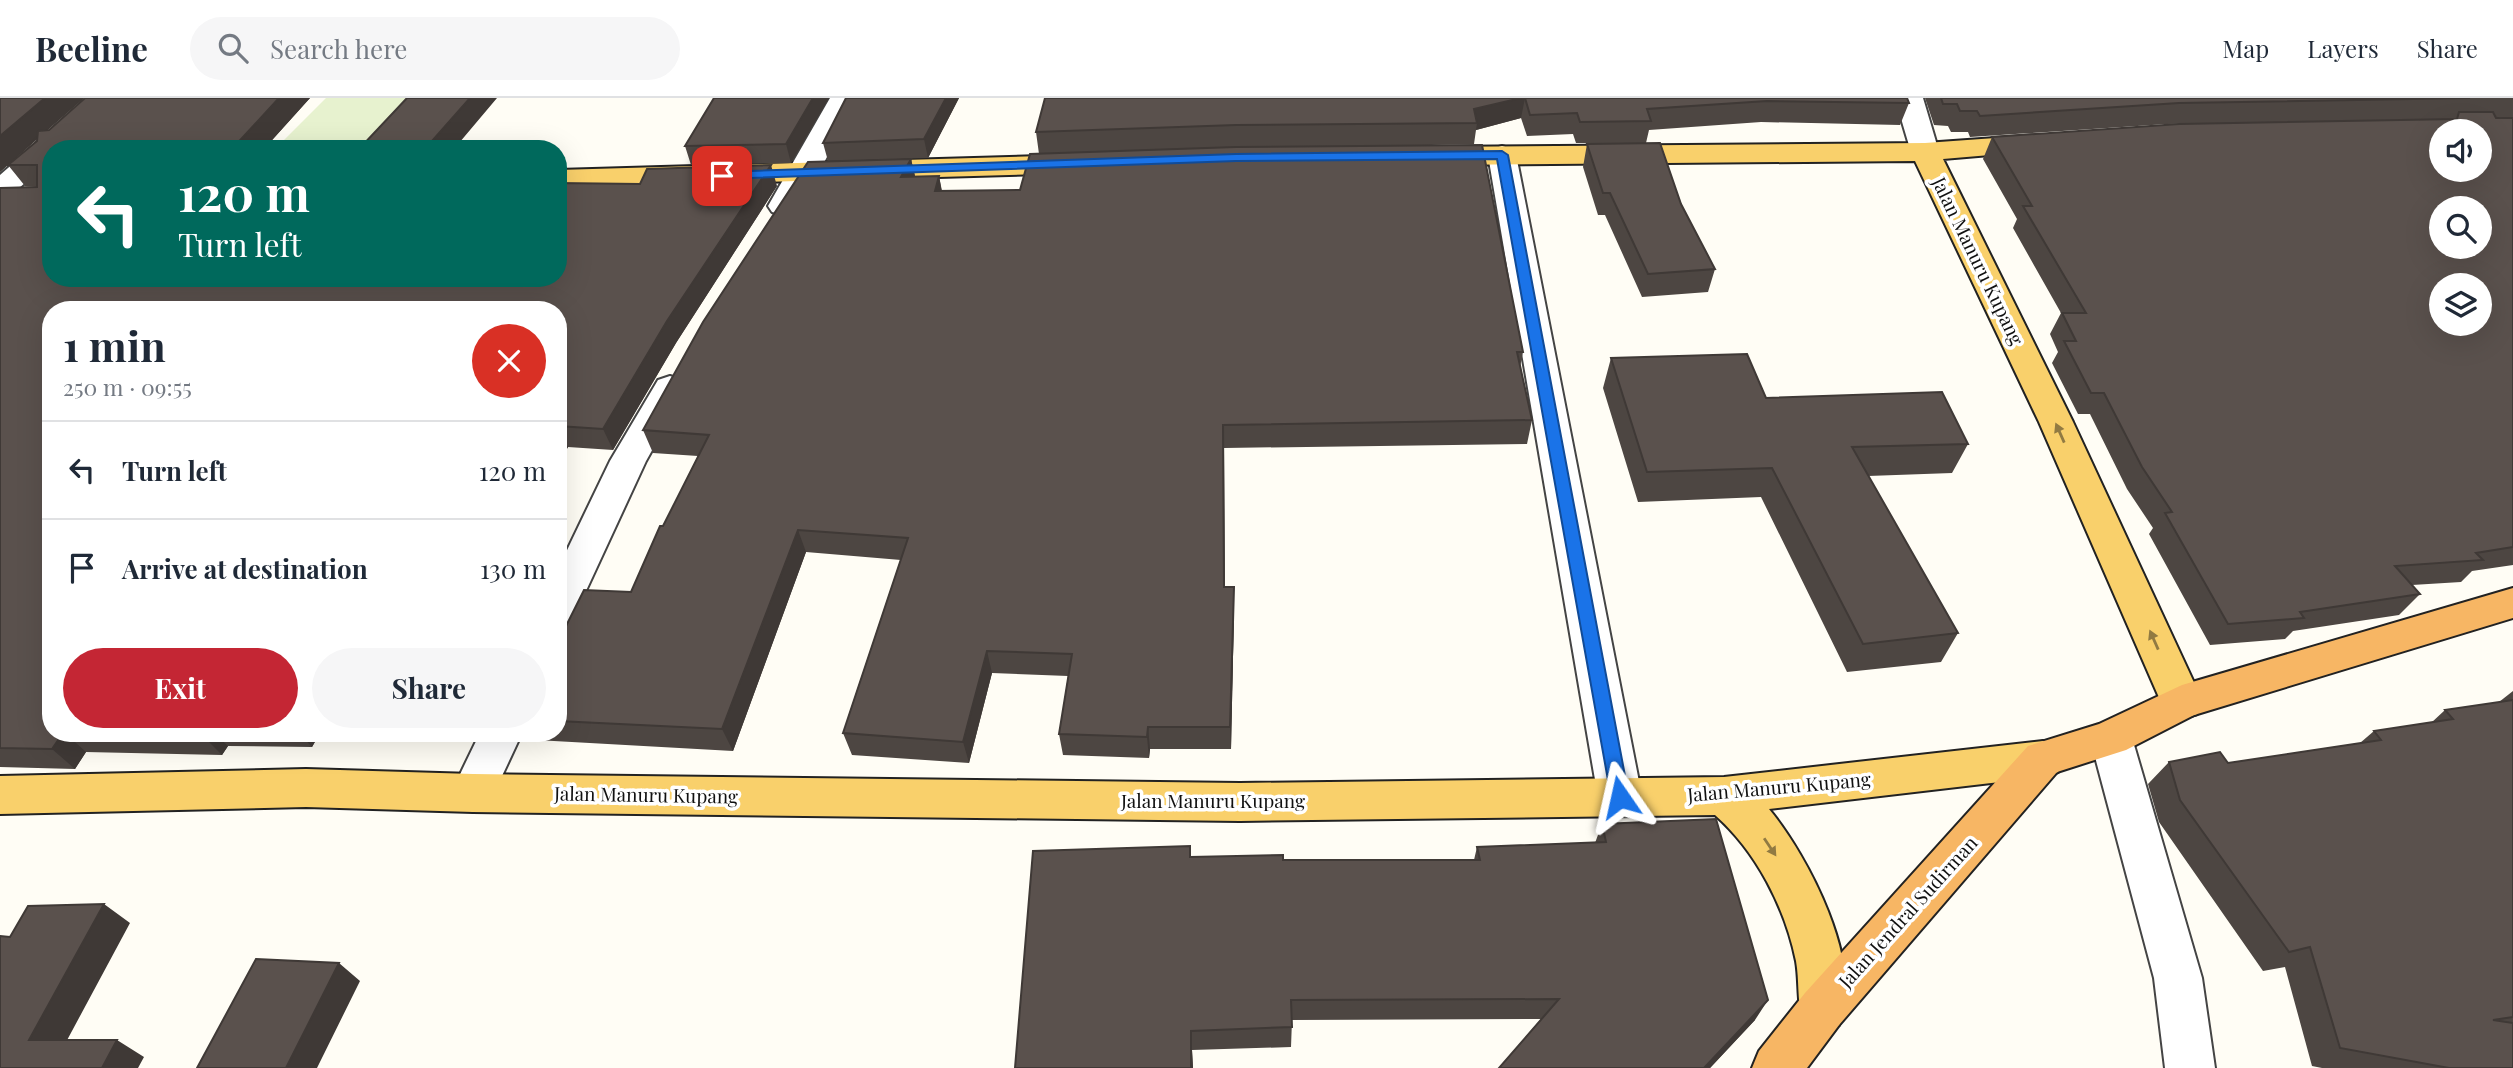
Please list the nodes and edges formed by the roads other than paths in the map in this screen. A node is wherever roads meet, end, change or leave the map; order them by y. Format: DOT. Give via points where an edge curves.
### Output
graph roads {
  1 [pos="104,98"];
  2 [pos="844,98"];
  3 [pos="1909,98"];
  4 [pos="57,140"];
  5 [pos="2060,143"];
  6 [pos="1925,152"];
  7 [pos="42,153"];
  8 [pos="1502,155"];
  9 [pos="1409,156"];
  10 [pos="1110,163"];
  11 [pos="803,174"];
  12 [pos="567,179"];
  13 [pos="0,190"];
  14 [pos="38,197"];
  15 [pos="0,199"];
  16 [pos="767,231"];
  17 [pos="688,356"];
  18 [pos="567,591"];
  19 [pos="2513,603"];
  20 [pos="2182,702"];
  21 [pos="2112,738"];
  22 [pos="497,742"];
  23 [pos="2043,759"];
  24 [pos="472,793"];
  25 [pos="0,795"];
  26 [pos="1724,796"];
  27 [pos="1620,797"];
  28 [pos="1822,1009"];
  29 [pos="1777,1068"];
  30 [pos="2190,1068"];
  1 -- 4 [label="street"];
  2 -- 11 [label="street"];
  3 -- 6 [label="street"];
  5 -- 6 [label="main road, Jalan Manuru Kupang"];
  6 -- 8 [label="main road"];
  20 -- 6 [label="main road, Jalan Manuru Kupang, one-way" via="2056,422"];
  7 -- 13 [label="street"];
  8 -- 9 [label="main road"];
  8 -- 27 [label="street"];
  10 -- 11 [label="main road"];
  11 -- 12 [label="main road"];
  11 -- 16 [label="street"];
  14 -- 15 [label="main road"];
  17 -- 18 [label="street" via="628,461"];
  19 -- 20 [label="highway"];
  20 -- 21 [label="highway, Jalan Manuru Kupang"];
  21 -- 23 [label="highway, Jalan Manuru Kupang"];
  21 -- 30 [label="street" via="2178,978"];
  22 -- 24 [label="street"];
  23 -- 26 [label="main road, Jalan Manuru Kupang"];
  23 -- 28 [label="highway, Jalan Jendral Sudirman"];
  24 -- 25 [label="main road, Jalan Manuru Kupang" via="306,789"];
  24 -- 27 [label="main road, Jalan Manuru Kupang" via="1240,802"];
  26 -- 27 [label="main road, Jalan Manuru Kupang"];
  26 -- 28 [label="main road, one-way" via="1749,818 1790,884 1822,975"];
  28 -- 29 [label="highway, Jalan Jendral Sudirman"];
}
